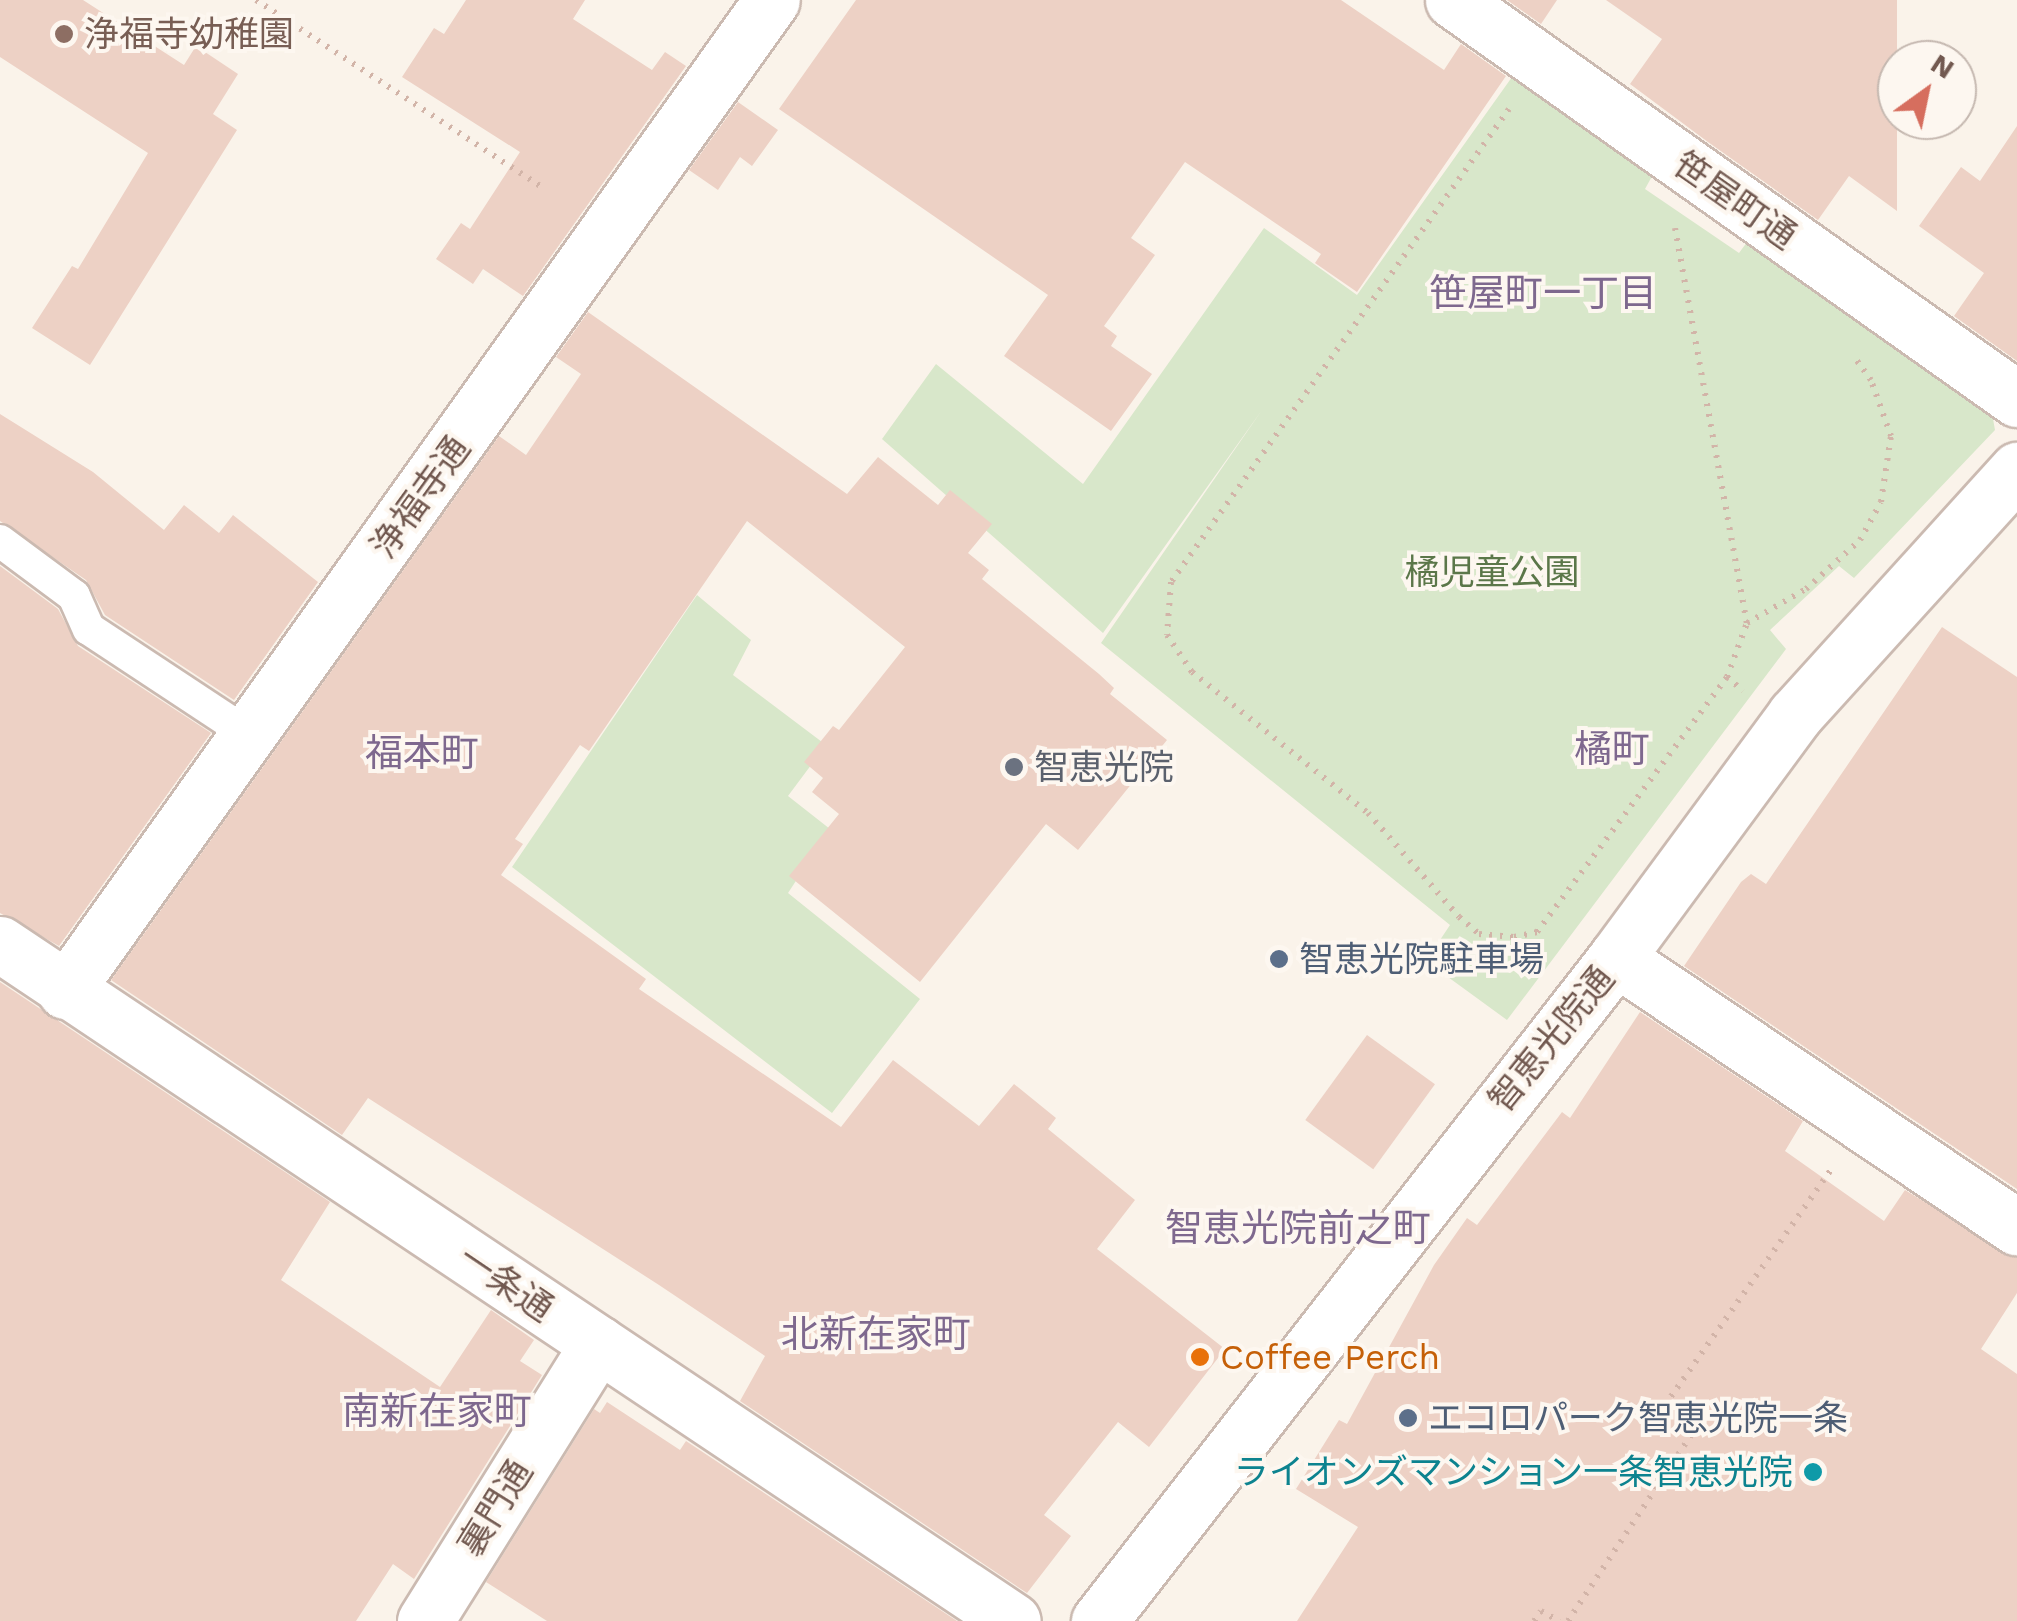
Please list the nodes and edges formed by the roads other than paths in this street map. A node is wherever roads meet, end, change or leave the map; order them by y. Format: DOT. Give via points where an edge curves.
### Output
graph roads {
  1 [pos="772,0"];
  2 [pos="1453,0"];
  3 [pos="2017,400"];
  4 [pos="2017,470"];
  5 [pos="0,541"];
  6 [pos="250,735"];
  7 [pos="0,944"];
  8 [pos="1616,958"];
  9 [pos="66,991"];
  10 [pos="2017,1227"];
  11 [pos="598,1344"];
  12 [pos="425,1621"];
  13 [pos="1013,1621"];
  14 [pos="1099,1621"];
  1 -- 6 [label="street, 浄福寺通"];
  2 -- 3 [label="street, 笹屋町通"];
  4 -- 8 [label="street, 智恵光院通" via="1788,726"];
  5 -- 6 [label="lane" via="74,596 90,628"];
  6 -- 9 [label="street, 浄福寺通"];
  7 -- 9 [label="street, 一条通"];
  8 -- 10 [label="street"];
  8 -- 14 [label="street, 智恵光院通"];
  9 -- 11 [label="street, 一条通"];
  11 -- 12 [label="street, 裏門通"];
  11 -- 13 [label="street, 一条通"];
}
